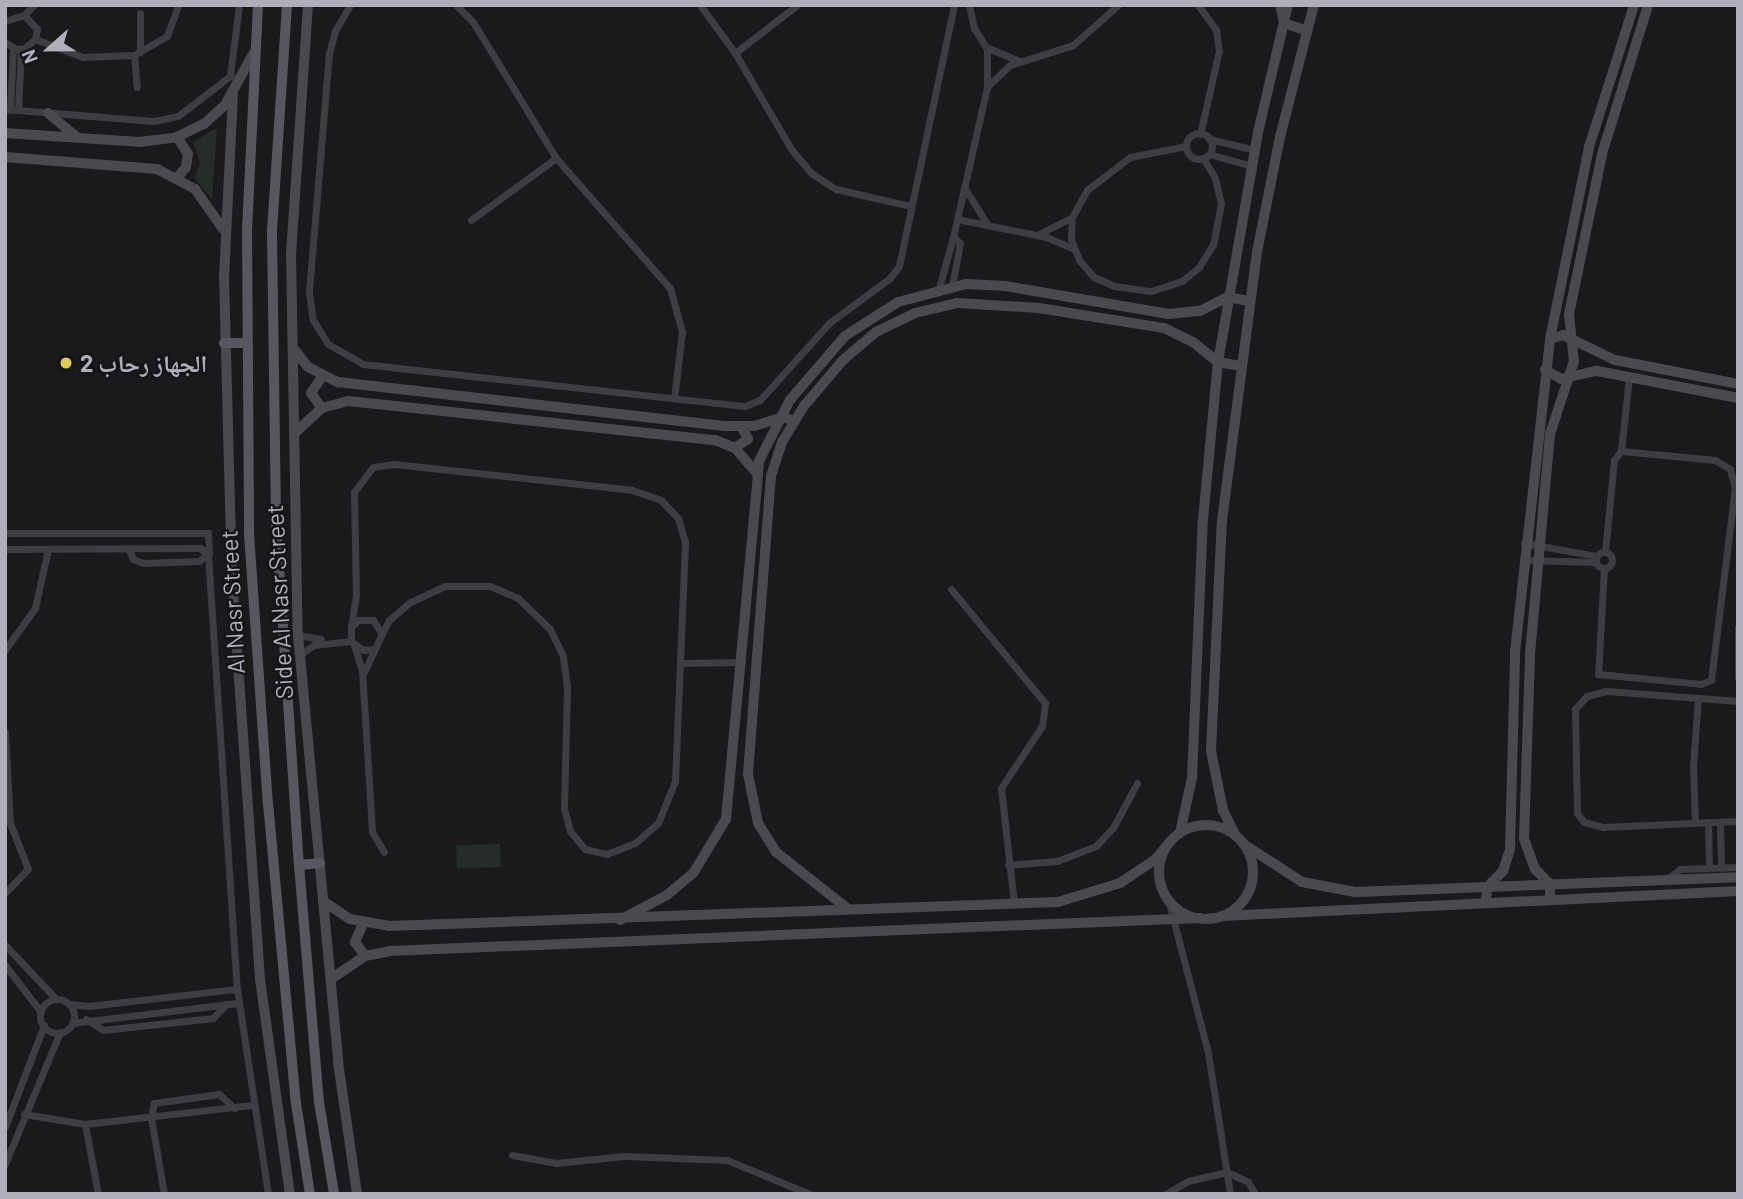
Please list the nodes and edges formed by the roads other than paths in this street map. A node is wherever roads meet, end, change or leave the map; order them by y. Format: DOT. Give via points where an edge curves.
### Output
graph roads {
  1 [pos="34,5"];
  2 [pos="178,5"];
  3 [pos="239,5"];
  4 [pos="258,5"];
  5 [pos="287,5"];
  6 [pos="308,5"];
  7 [pos="350,5"];
  8 [pos="456,5"];
  9 [pos="700,5"];
  10 [pos="797,5"];
  11 [pos="954,5"];
  12 [pos="969,5"];
  13 [pos="1198,5"];
  14 [pos="1280,5"];
  15 [pos="1288,5"];
  16 [pos="1314,5"];
  17 [pos="1634,5"];
  18 [pos="1648,5"];
  19 [pos="1117,6"];
  20 [pos="139,13"];
  21 [pos="24,15"];
  22 [pos="5,21"];
  23 [pos="1284,23"];
  24 [pos="1307,32"];
  25 [pos="35,39"];
  26 [pos="5,42"];
  27 [pos="986,47"];
  28 [pos="17,49"];
  29 [pos="735,53"];
  30 [pos="137,54"];
  31 [pos="253,54"];
  32 [pos="1020,61"];
  33 [pos="137,87"];
  34 [pos="986,87"];
  35 [pos="233,94"];
  36 [pos="11,110"];
  37 [pos="48,113"];
  38 [pos="5,133"];
  39 [pos="1200,134"];
  40 [pos="177,137"];
  41 [pos="78,138"];
  42 [pos="1209,139"];
  43 [pos="1186,146"];
  44 [pos="1255,150"];
  45 [pos="1206,156"];
  46 [pos="5,157"];
  47 [pos="556,158"];
  48 [pos="1252,166"];
  49 [pos="178,177"];
  50 [pos="964,186"];
  51 [pos="911,206"];
  52 [pos="1072,218"];
  53 [pos="957,219"];
  54 [pos="471,220"];
  55 [pos="987,225"];
  56 [pos="1036,235"];
  57 [pos="225,236"];
  58 [pos="953,237"];
  59 [pos="1074,249"];
  60 [pos="952,286"];
  61 [pos="939,288"];
  62 [pos="1228,297"];
  63 [pos="1249,301"];
  64 [pos="1550,338"];
  65 [pos="1575,342"];
  66 [pos="225,343"];
  67 [pos="246,343"];
  68 [pos="293,345"];
  69 [pos="1218,362"];
  70 [pos="1240,366"];
  71 [pos="1545,370"];
  72 [pos="321,377"];
  73 [pos="1567,377"];
  74 [pos="1629,377"];
  75 [pos="1738,384"];
  76 [pos="1738,398"];
  77 [pos="674,400"];
  78 [pos="322,408"];
  79 [pos="779,417"];
  80 [pos="794,421"];
  81 [pos="741,427"];
  82 [pos="295,432"];
  83 [pos="735,448"];
  84 [pos="1621,451"];
  85 [pos="756,472"];
  86 [pos="771,476"];
  87 [pos="175,529"];
  88 [pos="92,531"];
  89 [pos="8,533"];
  90 [pos="1524,543"];
  91 [pos="1539,545"];
  92 [pos="176,547"];
  93 [pos="128,548"];
  94 [pos="8,549"];
  95 [pos="48,549"];
  96 [pos="91,549"];
  97 [pos="1605,551"];
  98 [pos="208,555"];
  99 [pos="1596,559"];
  100 [pos="1523,560"];
  101 [pos="1537,560"];
  102 [pos="1604,568"];
  103 [pos="951,589"];
  104 [pos="356,596"];
  105 [pos="394,614"];
  106 [pos="370,619"];
  107 [pos="1738,626"];
  108 [pos="351,627"];
  109 [pos="382,634"];
  110 [pos="298,635"];
  111 [pos="352,641"];
  112 [pos="373,649"];
  113 [pos="5,650"];
  114 [pos="300,656"];
  115 [pos="742,662"];
  116 [pos="680,663"];
  117 [pos="1738,678"];
  118 [pos="363,680"];
  119 [pos="1698,698"];
  120 [pos="1738,701"];
  121 [pos="5,732"];
  122 [pos="1137,783"];
  123 [pos="1738,821"];
  124 [pos="1708,822"];
  125 [pos="1720,822"];
  126 [pos="1695,823"];
  127 [pos="1180,833"];
  128 [pos="1236,836"];
  129 [pos="1170,842"];
  130 [pos="1244,845"];
  131 [pos="384,852"];
  132 [pos="320,863"];
  133 [pos="299,865"];
  134 [pos="1008,865"];
  135 [pos="1721,867"];
  136 [pos="1738,867"];
  137 [pos="1709,868"];
  138 [pos="1738,877"];
  139 [pos="1666,880"];
  140 [pos="1550,884"];
  141 [pos="1487,887"];
  142 [pos="1738,891"];
  143 [pos="5,893"];
  144 [pos="1168,899"];
  145 [pos="1550,900"];
  146 [pos="323,901"];
  147 [pos="1486,902"];
  148 [pos="1014,904"];
  149 [pos="848,909"];
  150 [pos="1222,916"];
  151 [pos="1199,918"];
  152 [pos="1174,919"];
  153 [pos="620,920"];
  154 [pos="363,924"];
  155 [pos="5,944"];
  156 [pos="365,956"];
  157 [pos="5,965"];
  158 [pos="331,979"];
  159 [pos="237,989"];
  160 [pos="196,994"];
  161 [pos="56,999"];
  162 [pos="239,1003"];
  163 [pos="69,1004"];
  164 [pos="226,1004"];
  165 [pos="197,1007"];
  166 [pos="41,1012"];
  167 [pos="86,1019"];
  168 [pos="72,1023"];
  169 [pos="44,1025"];
  170 [pos="60,1032"];
  171 [pos="253,1105"];
  172 [pos="9,1106"];
  173 [pos="234,1108"];
  174 [pos="24,1114"];
  175 [pos="151,1117"];
  176 [pos="85,1125"];
  177 [pos="5,1127"];
  178 [pos="512,1155"];
  179 [pos="5,1164"];
  180 [pos="1227,1172"];
  181 [pos="98,1194"];
  182 [pos="164,1194"];
  183 [pos="268,1194"];
  184 [pos="290,1194"];
  185 [pos="310,1194"];
  186 [pos="334,1194"];
  187 [pos="357,1194"];
  188 [pos="810,1194"];
  189 [pos="1165,1194"];
  190 [pos="1230,1194"];
  191 [pos="1255,1194"];
  1 -- 21 [label="street"];
  2 -- 30 [label="street" via="167,36"];
  3 -- 37 [label="street" via="230,76 178,116 154,121"];
  4 -- 31 [label="main road, Al Nasr Street"];
  5 -- 133 [label="main road, Al Nasr Street" via="274,179 272,337 279,595"];
  6 -- 68 [label="street, Side Al Nasr Street" via="292,219"];
  7 -- 77 [label="street" via="329,53 309,293 313,320 328,344 363,364"];
  8 -- 47 [label="street" via="473,22"];
  9 -- 29 [label="street"];
  10 -- 29 [label="street"];
  11 -- 51 [label="street"];
  12 -- 27 [label="street" via="974,28"];
  13 -- 39 [label="street" via="1216,30 1219,51"];
  14 -- 23 [label="street"];
  15 -- 23 [label="street"];
  16 -- 24 [label="street"];
  17 -- 64 [label="street" via="1589,146"];
  18 -- 65 [label="street" via="1602,154 1569,314"];
  19 -- 32 [label="street" via="1073,45"];
  20 -- 30 [label="street"];
  21 -- 22 [label="street"];
  21 -- 25 [label="street" via="35,24"];
  23 -- 24 [label="street"];
  23 -- 44 [label="street"];
  24 -- 63 [label="street" via="1280,137"];
  25 -- 28 [label="street"];
  25 -- 30 [label="street" via="83,57"];
  26 -- 28 [label="street"];
  27 -- 32 [label="street"];
  27 -- 34 [label="street"];
  28 -- 36 [label="street"];
  29 -- 51 [label="street" via="791,149 811,173 836,188"];
  30 -- 33 [label="street"];
  31 -- 35 [label="street"];
  31 -- 67 [label="main road, Al Nasr Street"];
  32 -- 34 [label="street" via="1001,71"];
  34 -- 50 [label="street"];
  35 -- 40 [label="street" via="211,118"];
  35 -- 57 [label="street, Side Al Nasr Street"];
  36 -- 37 [label="street"];
  37 -- 41 [label="street"];
  38 -- 41 [label="street"];
  39 -- 42 [label="street"];
  39 -- 43 [label="street" via="1191,136"];
  40 -- 41 [label="street" via="149,142"];
  40 -- 49 [label="street" via="188,154"];
  42 -- 44 [label="street"];
  42 -- 45 [label="street"];
  43 -- 45 [label="street" via="1193,157"];
  43 -- 52 [label="street" via="1119,162 1087,190"];
  44 -- 48 [label="street"];
  45 -- 48 [label="street"];
  45 -- 59 [label="street" via="1219,189 1219,222 1206,258 1182,281 1151,291 1114,286 1094,276"];
  46 -- 49 [label="street" via="135,166"];
  47 -- 54 [label="street"];
  47 -- 77 [label="street" via="670,288 682,332"];
  48 -- 62 [label="street"];
  49 -- 57 [label="street" via="210,204"];
  50 -- 53 [label="street"];
  50 -- 55 [label="street"];
  51 -- 77 [label="street" via="895,273 829,323 760,400 745,406"];
  52 -- 56 [label="street"];
  52 -- 59 [label="street"];
  53 -- 55 [label="street"];
  53 -- 58 [label="street"];
  55 -- 56 [label="street"];
  56 -- 59 [label="street"];
  57 -- 66 [label="street, Side Al Nasr Street"];
  58 -- 60 [label="street" via="960,243"];
  58 -- 61 [label="street"];
  60 -- 61 [label="street"];
  60 -- 62 [label="street" via="1005,286 1169,314 1200,310"];
  61 -- 79 [label="street" via="898,302 853,330 830,351"];
  62 -- 63 [label="street"];
  62 -- 69 [label="street"];
  63 -- 70 [label="street"];
  64 -- 65 [label="street" via="1563,335"];
  64 -- 71 [label="street"];
  65 -- 73 [label="street"];
  65 -- 75 [label="street" via="1615,360"];
  66 -- 67 [label="main road"];
  66 -- 184 [label="street, Side Al Nasr Street" via="243,764 260,979"];
  67 -- 185 [label="main road, Al Nasr Street" via="249,534 260,709 296,1103"];
  68 -- 72 [label="street" via="308,368"];
  68 -- 82 [label="street, Side Al Nasr Street"];
  69 -- 70 [label="street"];
  69 -- 80 [label="street" via="1193,342 1164,328 1016,305 957,303 915,313 876,332 843,360"];
  69 -- 127 [label="street" via="1202,548 1192,778"];
  70 -- 128 [label="street" via="1222,521 1211,751 1223,810"];
  71 -- 73 [label="street" via="1555,378"];
  71 -- 90 [label="street"];
  72 -- 78 [label="street" via="311,393"];
  72 -- 81 [label="street"];
  73 -- 74 [label="street" via="1597,371"];
  73 -- 91 [label="street" via="1550,434"];
  74 -- 76 [label="street"];
  74 -- 84 [label="street"];
  78 -- 82 [label="street"];
  78 -- 83 [label="street" via="348,401 715,440"];
  79 -- 80 [label="street"];
  79 -- 81 [label="street"];
  79 -- 85 [label="street"];
  80 -- 86 [label="street"];
  81 -- 83 [label="street" via="748,439"];
  82 -- 110 [label="street, Side Al Nasr Street"];
  83 -- 85 [label="street"];
  84 -- 97 [label="street" via="1614,460"];
  84 -- 102 [label="street" via="1715,460 1734,476 1711,680 1701,684 1598,674"];
  85 -- 86 [label="street"];
  85 -- 115 [label="street"];
  86 -- 149 [label="street" via="749,737 750,792 758,823 776,852"];
  87 -- 88 [label="street"];
  87 -- 92 [label="street"];
  87 -- 98 [label="street" via="207,531"];
  88 -- 89 [label="street"];
  88 -- 96 [label="street"];
  89 -- 94 [label="street"];
  90 -- 91 [label="street"];
  90 -- 100 [label="street"];
  91 -- 99 [label="street"];
  91 -- 101 [label="street"];
  92 -- 93 [label="street"];
  92 -- 98 [label="street" via="200,548"];
  93 -- 96 [label="street"];
  93 -- 98 [label="street" via="133,559 143,564 199,561"];
  94 -- 95 [label="street"];
  95 -- 96 [label="street"];
  95 -- 113 [label="street" via="35,608"];
  97 -- 99 [label="street"];
  97 -- 102 [label="street" via="1612,560"];
  98 -- 159 [label="street"];
  99 -- 101 [label="street"];
  99 -- 102 [label="street"];
  100 -- 101 [label="street"];
  100 -- 141 [label="street" via="1515,652 1510,849 1503,871"];
  101 -- 140 [label="street" via="1524,838 1535,869"];
  103 -- 134 [label="street" via="1045,702 1042,726 1001,788"];
  104 -- 106 [label="street"];
  104 -- 108 [label="street"];
  104 -- 116 [label="street" via="354,492 373,467 394,464 637,491 671,508 683,530"];
  105 -- 106 [label="street"];
  105 -- 109 [label="street"];
  105 -- 116 [label="street" via="431,590 475,584 518,598 541,617 558,642 566,671 566,820 576,841 595,853 607,854 635,844 666,810 675,781"];
  106 -- 108 [label="street"];
  106 -- 109 [label="street"];
  107 -- 117 [label="street"];
  108 -- 111 [label="street"];
  109 -- 112 [label="street"];
  110 -- 111 [label="street"];
  110 -- 114 [label="street, Side Al Nasr Street"];
  111 -- 112 [label="street"];
  111 -- 114 [label="street" via="314,645"];
  111 -- 118 [label="street"];
  112 -- 118 [label="street"];
  114 -- 132 [label="street, Side Al Nasr Street"];
  115 -- 116 [label="street"];
  115 -- 153 [label="street" via="732,791 721,832 700,864 676,888"];
  118 -- 131 [label="street" via="372,832"];
  119 -- 120 [label="street"];
  119 -- 126 [label="street"];
  119 -- 126 [label="street" via="1606,691 1587,696 1575,709 1577,813 1584,822 1603,827"];
  121 -- 143 [label="street" via="11,827 28,869"];
  122 -- 134 [label="street" via="1113,828 1096,846 1057,861"];
  123 -- 125 [label="street"];
  124 -- 125 [label="street"];
  124 -- 126 [label="street"];
  124 -- 137 [label="street"];
  125 -- 135 [label="street"];
  127 -- 128 [label="street" via="1203,825"];
  127 -- 129 [label="street"];
  128 -- 130 [label="street"];
  129 -- 144 [label="street" via="1160,876"];
  129 -- 148 [label="street" via="1139,872 1100,892 1058,902"];
  130 -- 141 [label="street" via="1302,882 1328,889"];
  130 -- 150 [label="street" via="1253,868 1249,892"];
  132 -- 133 [label="main road"];
  132 -- 146 [label="street, Side Al Nasr Street"];
  133 -- 186 [label="main road, Al Nasr Street" via="319,1102"];
  134 -- 148 [label="street"];
  135 -- 136 [label="street"];
  135 -- 137 [label="street"];
  137 -- 139 [label="street" via="1676,870"];
  138 -- 139 [label="street"];
  139 -- 140 [label="street"];
  140 -- 141 [label="street"];
  140 -- 145 [label="street"];
  141 -- 147 [label="street"];
  142 -- 145 [label="street"];
  144 -- 151 [label="street"];
  144 -- 152 [label="street"];
  145 -- 147 [label="street"];
  146 -- 154 [label="street"];
  146 -- 158 [label="street, Side Al Nasr Street"];
  147 -- 150 [label="street"];
  148 -- 149 [label="street"];
  149 -- 153 [label="street"];
  150 -- 151 [label="street"];
  151 -- 152 [label="street"];
  152 -- 156 [label="street" via="390,951"];
  152 -- 180 [label="street" via="1208,1053"];
  153 -- 154 [label="street"];
  154 -- 156 [label="street" via="355,942"];
  155 -- 161 [label="street"];
  156 -- 158 [label="street"];
  157 -- 166 [label="street"];
  158 -- 187 [label="street, Side Al Nasr Street"];
  159 -- 160 [label="street"];
  159 -- 162 [label="street"];
  160 -- 163 [label="street" via="89,1006"];
  160 -- 165 [label="street"];
  161 -- 163 [label="street"];
  161 -- 166 [label="street"];
  162 -- 164 [label="street"];
  162 -- 171 [label="street"];
  163 -- 168 [label="street"];
  164 -- 165 [label="street"];
  164 -- 167 [label="street" via="213,1018 103,1030"];
  165 -- 167 [label="street"];
  166 -- 169 [label="street"];
  167 -- 168 [label="street"];
  168 -- 170 [label="street"];
  169 -- 170 [label="street"];
  169 -- 172 [label="street"];
  170 -- 174 [label="street"];
  171 -- 173 [label="street"];
  171 -- 183 [label="street"];
  172 -- 177 [label="street"];
  173 -- 175 [label="street"];
  173 -- 175 [label="street" via="223,1095 182,1098 153,1103"];
  174 -- 176 [label="street"];
  174 -- 179 [label="street"];
  175 -- 176 [label="street"];
  175 -- 182 [label="street"];
  176 -- 181 [label="street"];
  178 -- 188 [label="street" via="556,1163 624,1156 727,1160"];
  180 -- 189 [label="street" via="1197,1178"];
  180 -- 190 [label="street"];
  180 -- 191 [label="street" via="1248,1182"];
}
